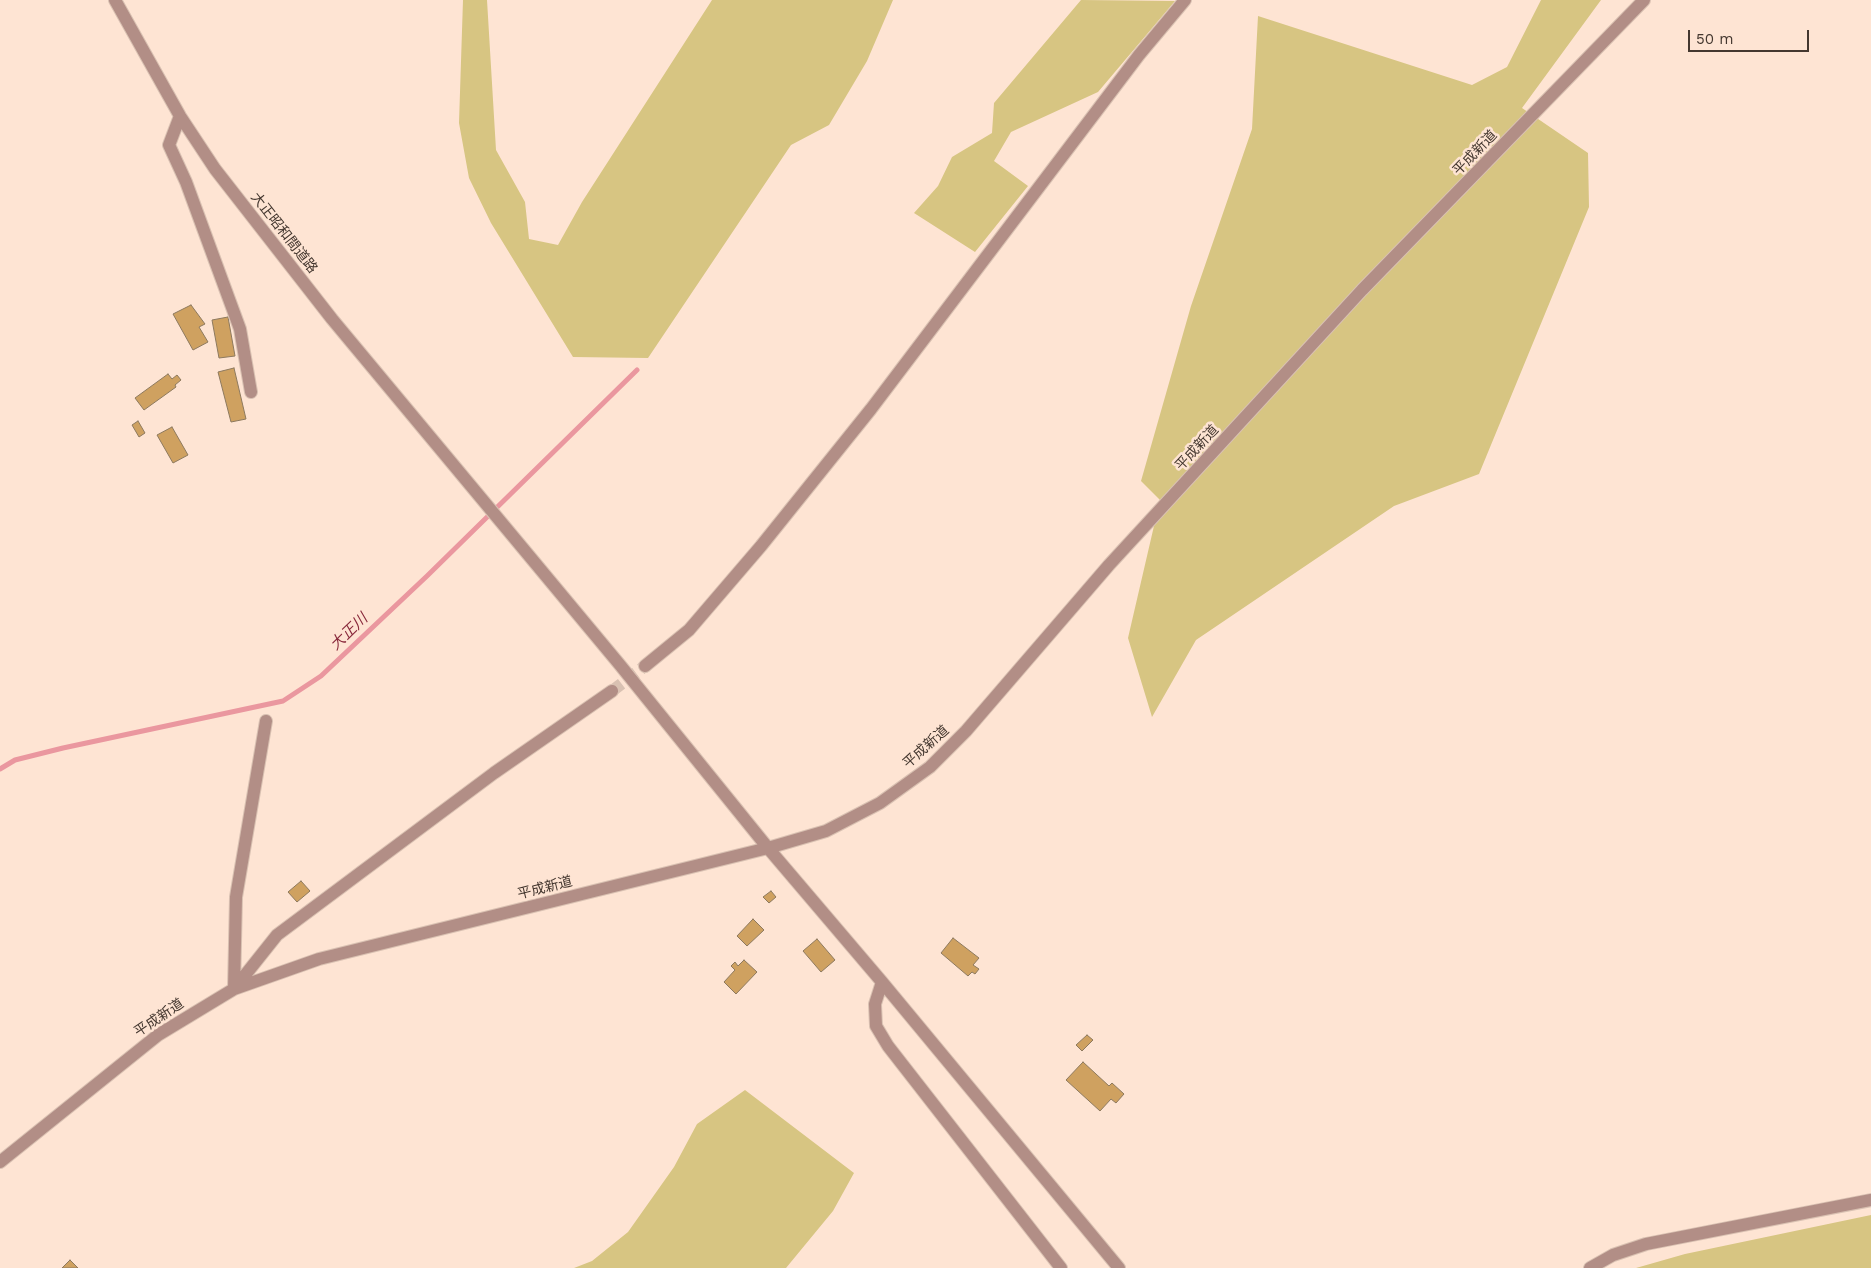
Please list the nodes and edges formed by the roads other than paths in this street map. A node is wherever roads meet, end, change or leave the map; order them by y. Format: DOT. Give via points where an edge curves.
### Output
graph roads {
  1 [pos="115,0"];
  2 [pos="1185,0"];
  3 [pos="1644,0"];
  4 [pos="180,116"];
  5 [pos="251,392"];
  6 [pos="645,666"];
  7 [pos="612,691"];
  8 [pos="266,721"];
  9 [pos="768,848"];
  10 [pos="882,982"];
  11 [pos="234,988"];
  12 [pos="0,1162"];
  13 [pos="1871,1200"];
  14 [pos="1061,1268"];
  15 [pos="1119,1268"];
  16 [pos="1590,1268"];
  1 -- 4 [label="street, 大正昭和間道路"];
  2 -- 6 [label="street" via="871,409 761,546 690,630"];
  3 -- 9 [label="street, 平成新道" via="1356,297 1109,564 966,731 930,767 880,804 826,832"];
  4 -- 5 [label="street" via="169,146 186,182 240,329"];
  4 -- 9 [label="street, 大正昭和間道路" via="216,169 332,319"];
  7 -- 11 [label="street" via="494,773 277,936"];
  8 -- 11 [label="street" via="236,898"];
  9 -- 10 [label="street, 大正昭和間道路"];
  9 -- 11 [label="street, 平成新道" via="319,959"];
  10 -- 14 [label="street" via="875,1004 876,1026 888,1046"];
  10 -- 15 [label="street, 大正昭和間道路"];
  11 -- 12 [label="street, 平成新道" via="158,1035"];
  13 -- 16 [label="street" via="1646,1244 1613,1255"];
}
